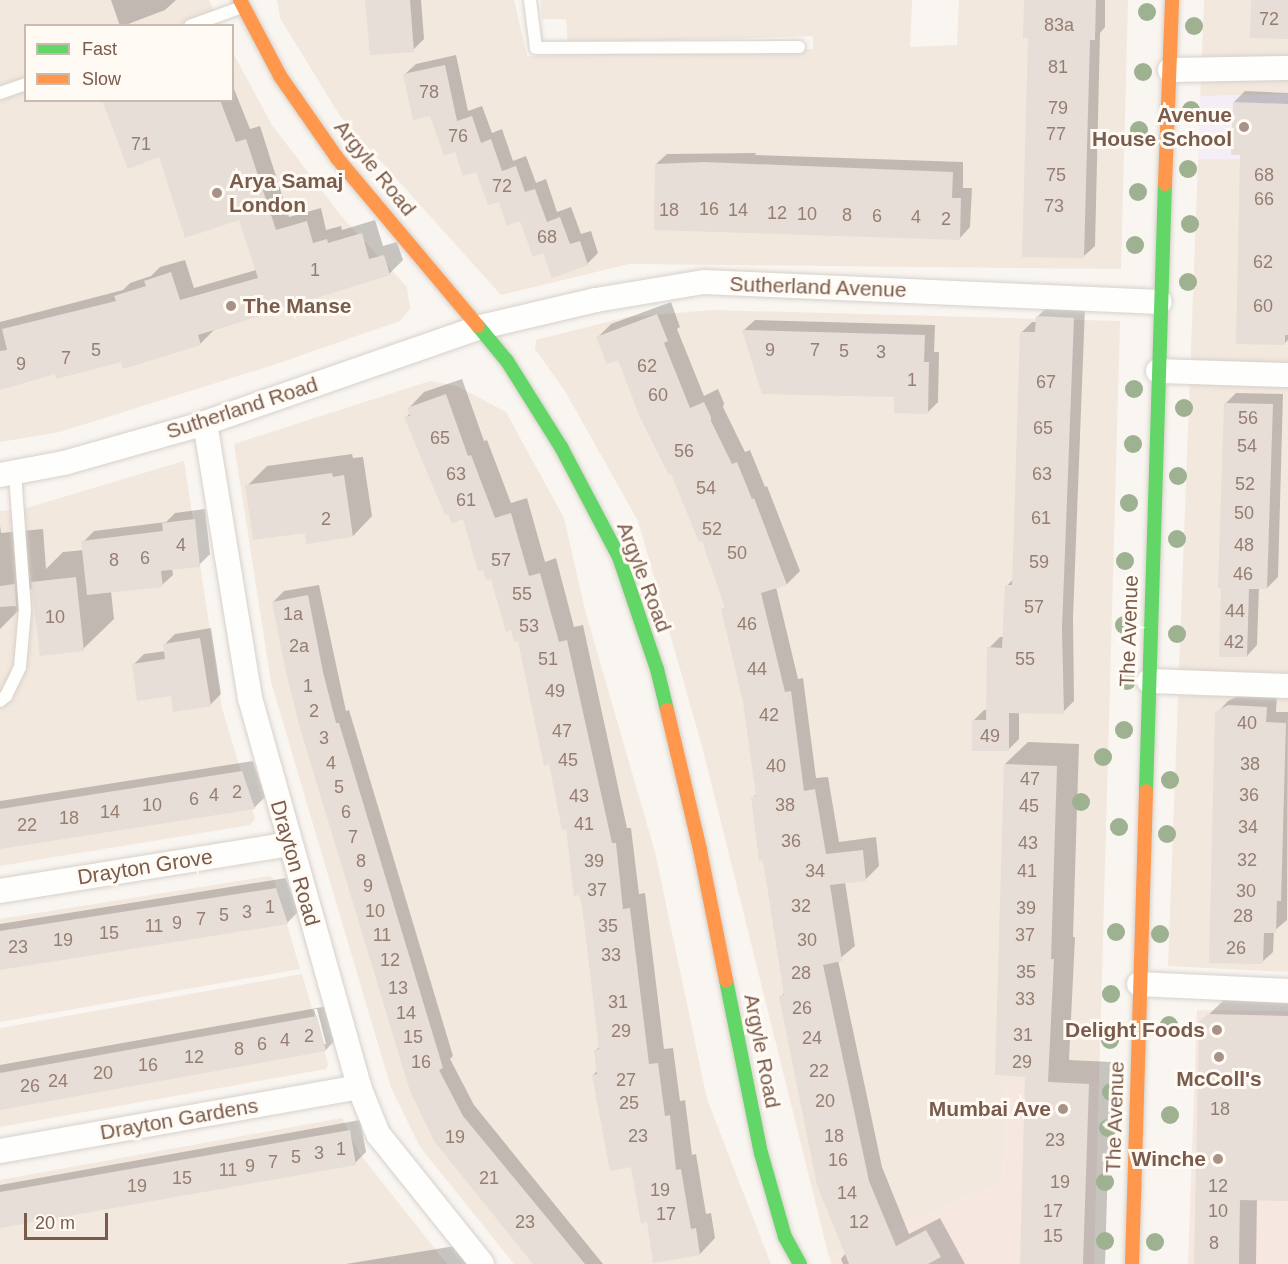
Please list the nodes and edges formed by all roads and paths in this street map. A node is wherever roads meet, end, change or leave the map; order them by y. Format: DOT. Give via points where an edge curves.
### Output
graph roads {
  1 [pos="530,0"];
  2 [pos="1172,0"];
  3 [pos="241,4"];
  4 [pos="195,24"];
  5 [pos="799,47"];
  6 [pos="1288,68"];
  7 [pos="1170,70"];
  8 [pos="24,85"];
  9 [pos="0,93"];
  10 [pos="1160,302"];
  11 [pos="481,327"];
  12 [pos="1158,371"];
  13 [pos="1288,375"];
  14 [pos="205,423"];
  15 [pos="7,474"];
  16 [pos="1149,681"];
  17 [pos="1288,686"];
  18 [pos="0,701"];
  19 [pos="289,844"];
  20 [pos="0,891"];
  21 [pos="1139,984"];
  22 [pos="1288,991"];
  23 [pos="358,1087"];
  24 [pos="0,1151"];
  25 [pos="482,1264"];
  26 [pos="800,1264"];
  27 [pos="1132,1264"];
  1 -- 5 [label="lane" via="536,48"];
  2 -- 7 [label="main road, The Avenue"];
  3 -- 4 [label="lane"];
  3 -- 11 [label="main road, Argyle Road" via="280,76 337,158"];
  6 -- 7 [label="street"];
  7 -- 10 [label="main road, The Avenue"];
  8 -- 9 [label="lane"];
  10 -- 11 [label="street, Sutherland Avenue" via="704,282 596,300"];
  10 -- 12 [label="main road, The Avenue"];
  11 -- 14 [label="street, Sutherland Road"];
  11 -- 26 [label="main road, Argyle Road" via="561,447 619,557 649,646 700,850 760,1154 785,1237"];
  12 -- 13 [label="street"];
  12 -- 16 [label="main road, The Avenue"];
  14 -- 15 [label="street, Sutherland Road"];
  14 -- 19 [label="street, Drayton Road" via="250,698"];
  15 -- 18 [label="lane" via="25,610 20,667"];
  16 -- 17 [label="street"];
  16 -- 21 [label="main road, The Avenue"];
  19 -- 20 [label="street, Drayton Grove"];
  19 -- 23 [label="street, Drayton Road"];
  21 -- 22 [label="street"];
  21 -- 27 [label="main road, The Avenue"];
  23 -- 24 [label="street, Drayton Gardens"];
  23 -- 25 [label="street, Drayton Road" via="378,1134"];
}
